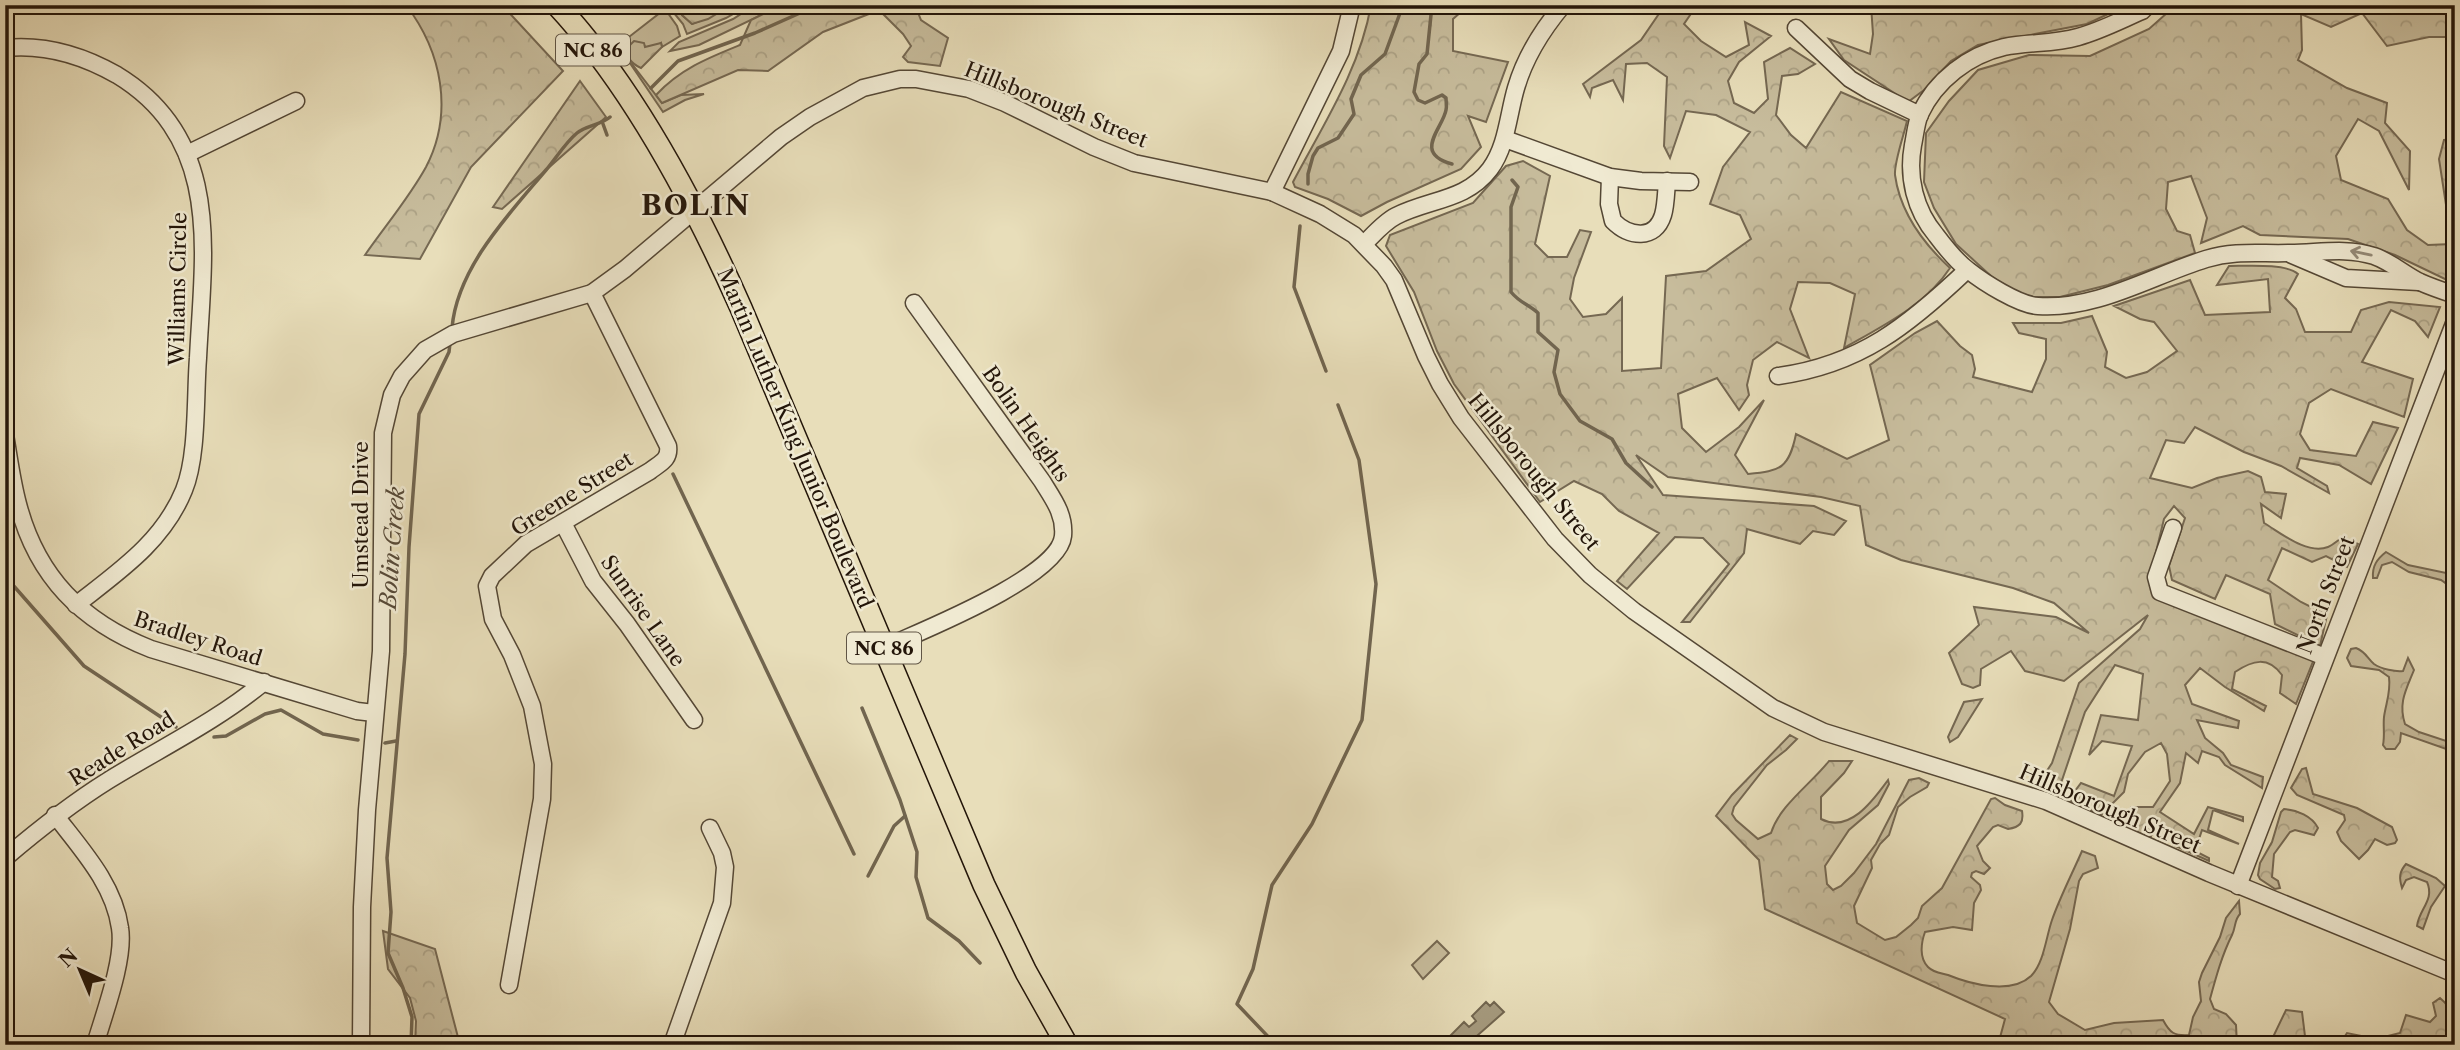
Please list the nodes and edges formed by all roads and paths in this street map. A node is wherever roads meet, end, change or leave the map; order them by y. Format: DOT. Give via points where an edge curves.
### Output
graph roads {
  1 [pos="557,5"];
  2 [pos="1352,5"];
  3 [pos="1563,5"];
  4 [pos="2148,5"];
  5 [pos="1796,28"];
  6 [pos="5,48"];
  7 [pos="296,101"];
  8 [pos="1920,115"];
  9 [pos="1505,139"];
  10 [pos="187,154"];
  11 [pos="1611,177"];
  12 [pos="1667,181"];
  13 [pos="1690,181"];
  14 [pos="1272,192"];
  15 [pos="695,209"];
  16 [pos="1364,244"];
  17 [pos="2288,254"];
  18 [pos="1967,270"];
  19 [pos="2421,283"];
  20 [pos="592,293"];
  21 [pos="2455,295"];
  22 [pos="914,303"];
  23 [pos="2455,321"];
  24 [pos="1778,376"];
  25 [pos="5,435"];
  26 [pos="563,523"];
  27 [pos="2173,528"];
  28 [pos="76,605"];
  29 [pos="884,649"];
  30 [pos="2325,657"];
  31 [pos="264,682"];
  32 [pos="374,713"];
  33 [pos="694,720"];
  34 [pos="55,816"];
  35 [pos="710,828"];
  36 [pos="5,858"];
  37 [pos="2238,886"];
  38 [pos="2455,974"];
  39 [pos="509,985"];
  40 [pos="95,1045"];
  41 [pos="361,1045"];
  42 [pos="672,1045"];
  43 [pos="1067,1045"];
  1 -- 15 [label="main road, Martin Luther King Junior Boulevard / NC 86" via="620,86"];
  2 -- 14 [label="street" via="1341,51"];
  3 -- 9 [label="street" via="1521,72"];
  4 -- 8 [label="street" via="2078,37 2005,47 1966,61"];
  5 -- 8 [label="street" via="1850,79"];
  6 -- 10 [label="street, Williams Circle" via="41,47 103,67 158,110"];
  7 -- 10 [label="street"];
  8 -- 18 [label="street" via="1910,171 1914,192 1933,231"];
  9 -- 11 [label="street"];
  9 -- 16 [label="street" via="1490,169 1472,187 1398,215"];
  10 -- 28 [label="street, Williams Circle" via="204,224 191,464 166,526 151,544"];
  11 -- 12 [label="street"];
  11 -- 12 [label="street" via="1613,222 1620,229 1642,235 1652,232 1664,215"];
  12 -- 13 [label="street"];
  14 -- 15 [label="street, Hillsborough Street" via="1134,163 968,89 900,79 863,88 810,117 764,149"];
  14 -- 16 [label="street, Hillsborough Street" via="1320,214"];
  15 -- 20 [label="street, Umstead Drive"];
  15 -- 29 [label="main road, Martin Luther King Junior Boulevard / NC 86"];
  16 -- 37 [label="street, Hillsborough Street" via="1394,280 1426,356 1461,418 1555,539 1634,611 1747,691 1808,725 2046,801"];
  17 -- 18 [label="street" via="2225,255 2101,298 2066,305 2036,306"];
  17 -- 19 [label="street" via="2346,278"];
  19 -- 17 [label="street, one-way" via="2360,252"];
  18 -- 24 [label="street" via="1920,314 1874,346 1808,372"];
  19 -- 21 [label="street"];
  20 -- 26 [label="street, Greene Street" via="669,453 650,471"];
  20 -- 32 [label="street, Umstead Drive" via="469,328 425,350 392,395 383,432 381,640"];
  22 -- 29 [label="street, Bolin Heights" via="1042,481 1061,512 1063,538 1046,563 1013,587"];
  23 -- 30 [label="street, North Street"];
  25 -- 28 [label="street, Bradley Road" via="26,529 38,556"];
  26 -- 33 [label="street, Sunrise Lane" via="593,581"];
  26 -- 39 [label="street, Greene Street" via="526,544 487,586 493,619 531,706 543,764 542,799"];
  27 -- 30 [label="street" via="2156,577 2160,592"];
  28 -- 31 [label="street, Bradley Road" via="97,623 131,641"];
  29 -- 43 [label="main road, Martin Luther King Junior Boulevard / NC 86" via="984,885"];
  30 -- 37 [label="street, North Street"];
  31 -- 32 [label="street, Bradley Road"];
  31 -- 34 [label="street, Reade Road"];
  32 -- 41 [label="street, Umstead Drive" via="362,907"];
  34 -- 36 [label="street, Reade Road"];
  34 -- 40 [label="street" via="110,893 121,929 116,974"];
  35 -- 42 [label="street" via="725,867 722,903"];
  37 -- 38 [label="street, Hillsborough Street"];
}
